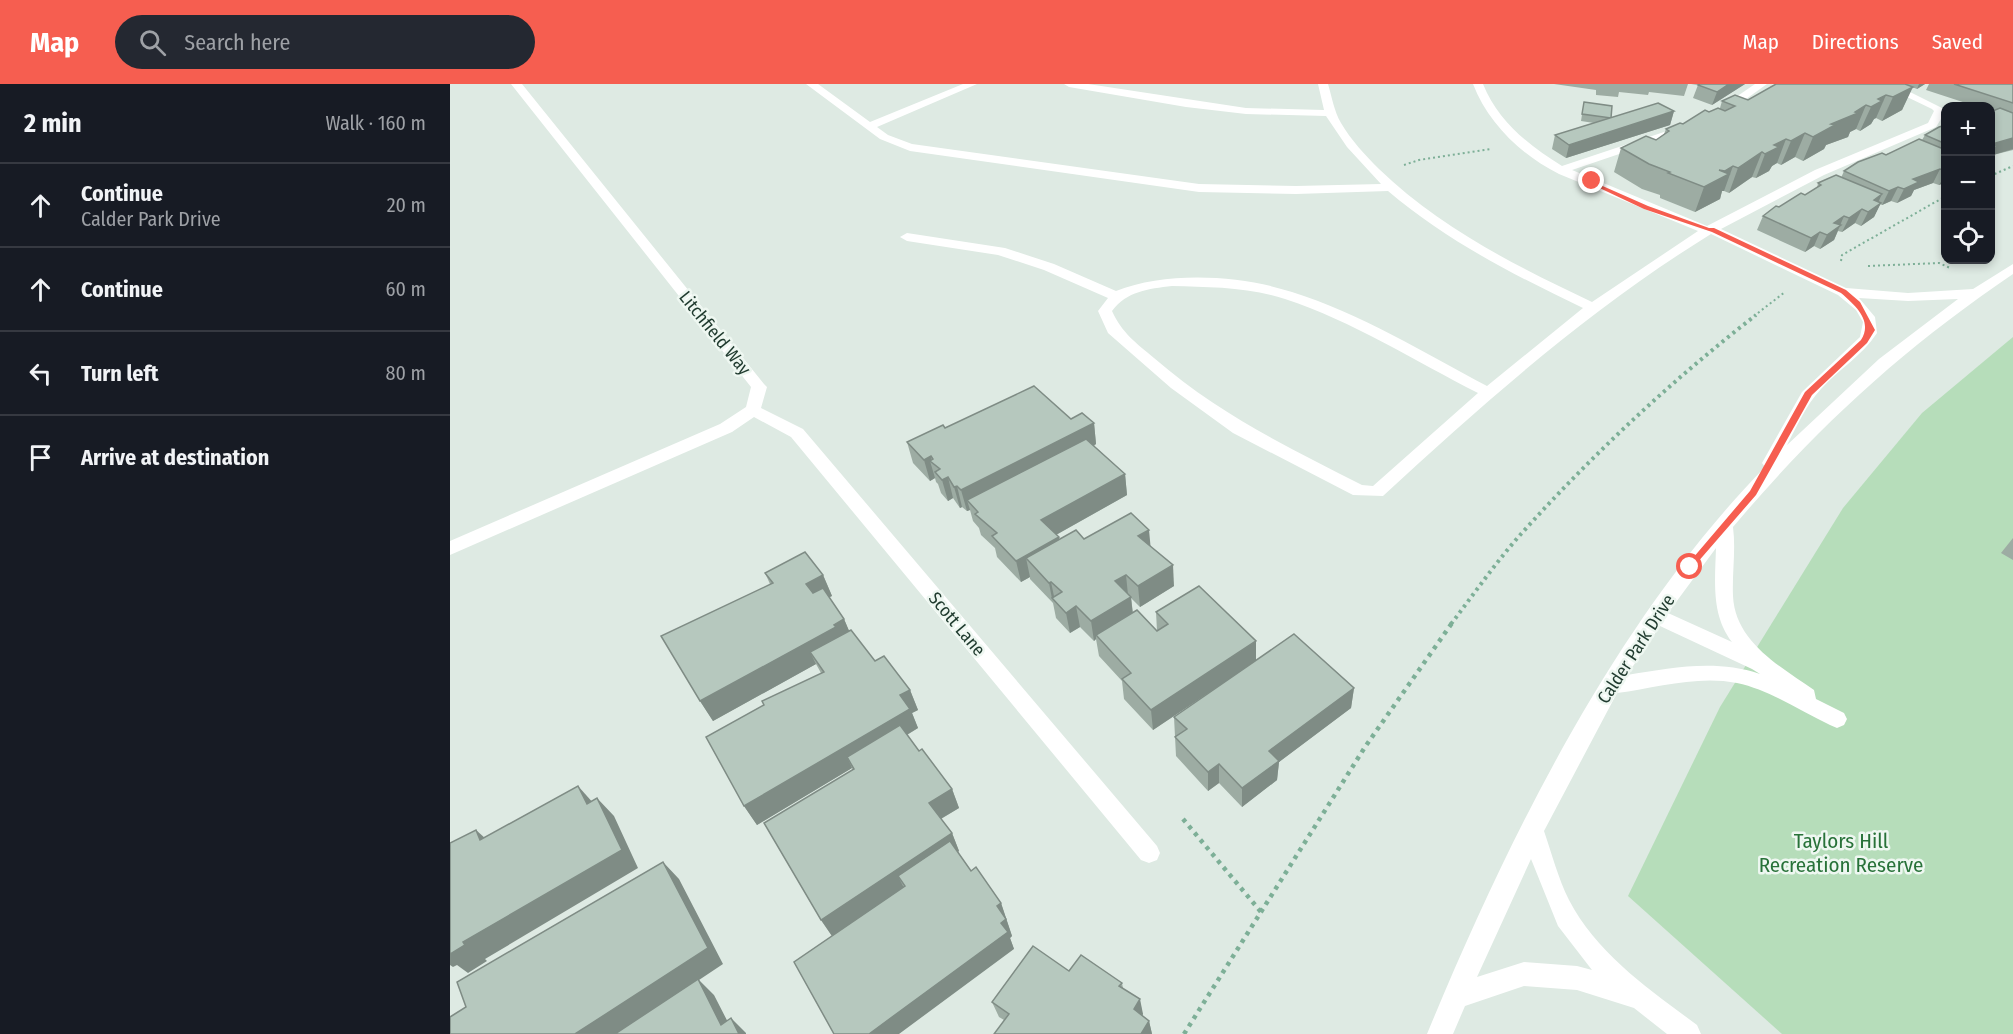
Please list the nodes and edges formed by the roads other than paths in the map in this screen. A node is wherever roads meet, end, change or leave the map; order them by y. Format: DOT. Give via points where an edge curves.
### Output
graph roads {
  1 [pos="516,84"];
  2 [pos="811,84"];
  3 [pos="972,84"];
  4 [pos="1069,84"];
  5 [pos="1323,84"];
  6 [pos="1478,84"];
  7 [pos="1762,84"];
  8 [pos="1885,84"];
  9 [pos="1330,113"];
  10 [pos="1714,115"];
  11 [pos="1691,125"];
  12 [pos="869,126"];
  13 [pos="1561,170"];
  14 [pos="1389,187"];
  15 [pos="1711,230"];
  16 [pos="907,237"];
  17 [pos="2013,268"];
  18 [pos="1843,292"];
  19 [pos="1973,293"];
  20 [pos="1116,296"];
  21 [pos="1594,308"];
  22 [pos="1487,392"];
  23 [pos="753,410"];
  24 [pos="1753,493"];
  25 [pos="1725,528"];
  26 [pos="450,548"];
  27 [pos="1655,615"];
  28 [pos="1759,663"];
  29 [pos="1610,686"];
  30 [pos="1533,832"];
  31 [pos="1149,853"];
  32 [pos="1456,997"];
  33 [pos="1641,999"];
  34 [pos="1440,1034"];
  35 [pos="1688,1034"];
  1 -- 23 [label="street, Litchfield Way" via="759,387"];
  2 -- 12 [label="street"];
  3 -- 12 [label="street"];
  4 -- 9 [label="street" via="1246,111"];
  5 -- 9 [label="street"];
  6 -- 13 [label="street" via="1495,117"];
  7 -- 10 [label="street"];
  8 -- 15 [label="street" via="1936,107 1940,111 1936,120 1821,170"];
  9 -- 14 [label="street" via="1351,146"];
  11 -- 13 [label="street"];
  12 -- 14 [label="street" via="910,147 1199,188"];
  13 -- 15 [label="street" via="1646,208"];
  14 -- 21 [label="street" via="1434,224 1506,266"];
  15 -- 18 [label="street"];
  15 -- 21 [label="street"];
  16 -- 20 [label="street" via="1000,251"];
  17 -- 19 [label="street, Calder Park Drive"];
  18 -- 19 [label="street" via="1929,299"];
  18 -- 24 [label="street" via="1866,315 1871,330 1864,342 1808,394"];
  19 -- 24 [label="street, Calder Park Drive" via="1808,431"];
  20 -- 22 [label="street" via="1143,285 1172,282 1230,284 1288,295 1353,323"];
  20 -- 22 [label="street" via="1105,311 1113,330 1176,385 1239,429 1359,491 1377,492"];
  21 -- 22 [label="street"];
  23 -- 26 [label="street" via="726,428"];
  23 -- 31 [label="street, Scott Lane" via="796,433"];
  24 -- 25 [label="street, Calder Park Drive"];
  25 -- 27 [label="street, Calder Park Drive"];
  25 -- 28 [label="street" via="1724,599 1731,627"];
  27 -- 28 [label="street"];
  27 -- 29 [label="street, Calder Park Drive"];
  28 -- 29 [label="street" via="1837,719 1733,675 1690,674"];
  29 -- 30 [label="street, Calder Park Drive"];
  30 -- 32 [label="street, Calder Park Drive"];
  30 -- 33 [label="street" via="1565,916 1589,952"];
  32 -- 33 [label="street" via="1524,974 1577,978"];
  32 -- 34 [label="street, Calder Park Drive"];
  33 -- 35 [label="street"];
}
